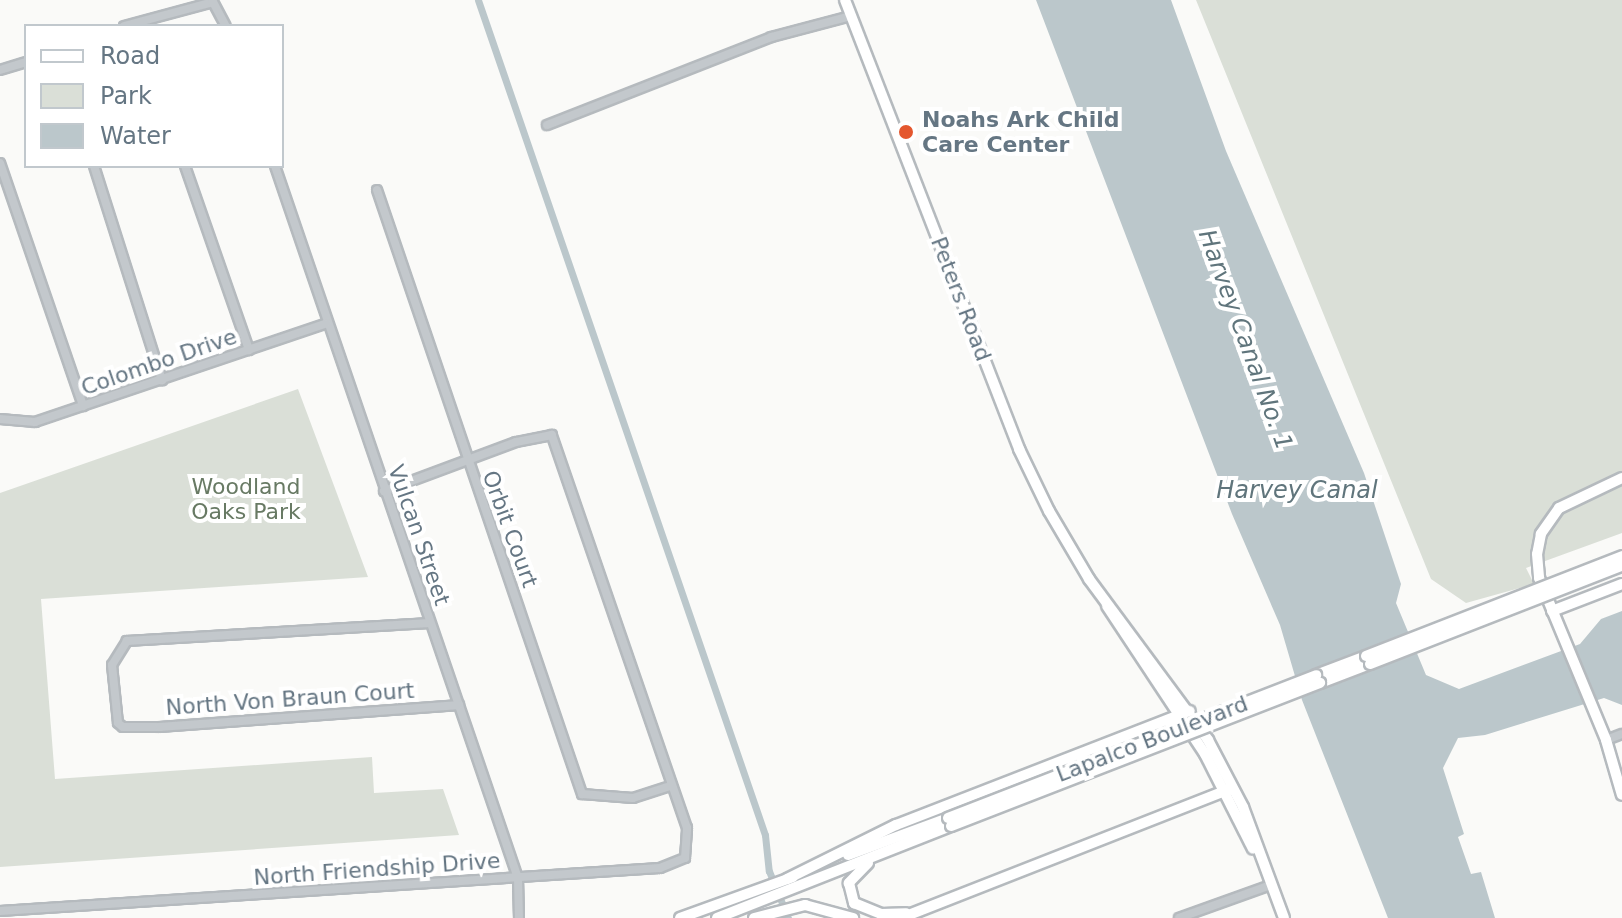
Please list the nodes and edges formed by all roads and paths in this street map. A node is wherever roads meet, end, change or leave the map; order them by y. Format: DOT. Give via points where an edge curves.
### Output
graph roads {
  1 [pos="845,0"];
  2 [pos="851,16"];
  3 [pos="132,24"];
  4 [pos="225,24"];
  5 [pos="24,63"];
  6 [pos="0,70"];
  7 [pos="547,125"];
  8 [pos="0,163"];
  9 [pos="95,168"];
  10 [pos="186,168"];
  11 [pos="276,168"];
  12 [pos="377,190"];
  13 [pos="327,323"];
  14 [pos="249,350"];
  15 [pos="162,380"];
  16 [pos="83,406"];
  17 [pos="0,419"];
  18 [pos="466,459"];
  19 [pos="1622,478"];
  20 [pos="384,491"];
  21 [pos="1622,556"];
  22 [pos="1622,566"];
  23 [pos="1622,584"];
  24 [pos="1552,611"];
  25 [pos="430,623"];
  26 [pos="459,705"];
  27 [pos="1185,713"];
  28 [pos="1622,734"];
  29 [pos="1606,740"];
  30 [pos="1230,789"];
  31 [pos="671,790"];
  32 [pos="1622,795"];
  33 [pos="950,822"];
  34 [pos="880,855"];
  35 [pos="518,878"];
  36 [pos="789,884"];
  37 [pos="1268,886"];
  38 [pos="766,893"];
  39 [pos="0,911"];
  40 [pos="912,913"];
  41 [pos="519,918"];
  42 [pos="680,918"];
  43 [pos="717,918"];
  44 [pos="754,918"];
  45 [pos="853,918"];
  46 [pos="901,918"];
  47 [pos="1181,918"];
  48 [pos="1284,918"];
  1 -- 2 [label="main road, Peters Road"];
  2 -- 7 [label="street" via="771,37"];
  2 -- 27 [label="main road, Peters Road" via="1019,449 1074,556"];
  3 -- 4 [label="street" via="201,2 219,5"];
  5 -- 6 [label="street"];
  8 -- 16 [label="street"];
  9 -- 15 [label="street"];
  10 -- 14 [label="street"];
  11 -- 13 [label="street, Vulcan Street"];
  12 -- 18 [label="street, Orbit Court"];
  13 -- 14 [label="street, Colombo Drive"];
  13 -- 20 [label="street, Vulcan Street"];
  14 -- 15 [label="street, Colombo Drive"];
  15 -- 16 [label="street, Colombo Drive"];
  16 -- 17 [label="street, Colombo Drive" via="35,422"];
  18 -- 20 [label="street"];
  18 -- 31 [label="street, Orbit Court" via="582,794 633,798"];
  18 -- 31 [label="street" via="552,435"];
  19 -- 24 [label="main road" via="1565,504 1544,528 1537,568"];
  20 -- 25 [label="street, Vulcan Street"];
  21 -- 33 [label="main road, Lapalco Boulevard, bridge"];
  22 -- 33 [label="main road, Lapalco Boulevard, bridge"];
  23 -- 24 [label="main road"];
  24 -- 29 [label="main road"];
  25 -- 26 [label="street, Vulcan Street"];
  25 -- 26 [label="street, North Von Braun Court" via="137,640 119,647 112,665 123,727"];
  26 -- 35 [label="street, Vulcan Street"];
  27 -- 30 [label="main road, Peters Road"];
  27 -- 36 [label="main road" via="896,825"];
  28 -- 29 [label="street"];
  29 -- 32 [label="main road"];
  30 -- 37 [label="main road, Peters Road"];
  30 -- 40 [label="main road"];
  30 -- 48 [label="main road, Peters Road"];
  31 -- 35 [label="street, North Friendship Drive" via="690,846 676,865"];
  33 -- 34 [label="main road, Lapalco Boulevard"];
  33 -- 36 [label="main road, Lapalco Boulevard"];
  34 -- 36 [label="main road, Lapalco Boulevard"];
  34 -- 40 [label="main road" via="852,878 851,899 874,913"];
  35 -- 39 [label="street, North Friendship Drive"];
  35 -- 41 [label="street, Vulcan Street"];
  36 -- 38 [label="main road, Lapalco Boulevard"];
  37 -- 47 [label="street"];
  37 -- 48 [label="main road, Peters Road"];
  38 -- 42 [label="main road, Lapalco Boulevard"];
  38 -- 43 [label="main road, Lapalco Boulevard"];
  40 -- 46 [label="main road"];
  44 -- 45 [label="main road" via="798,905"];
}
